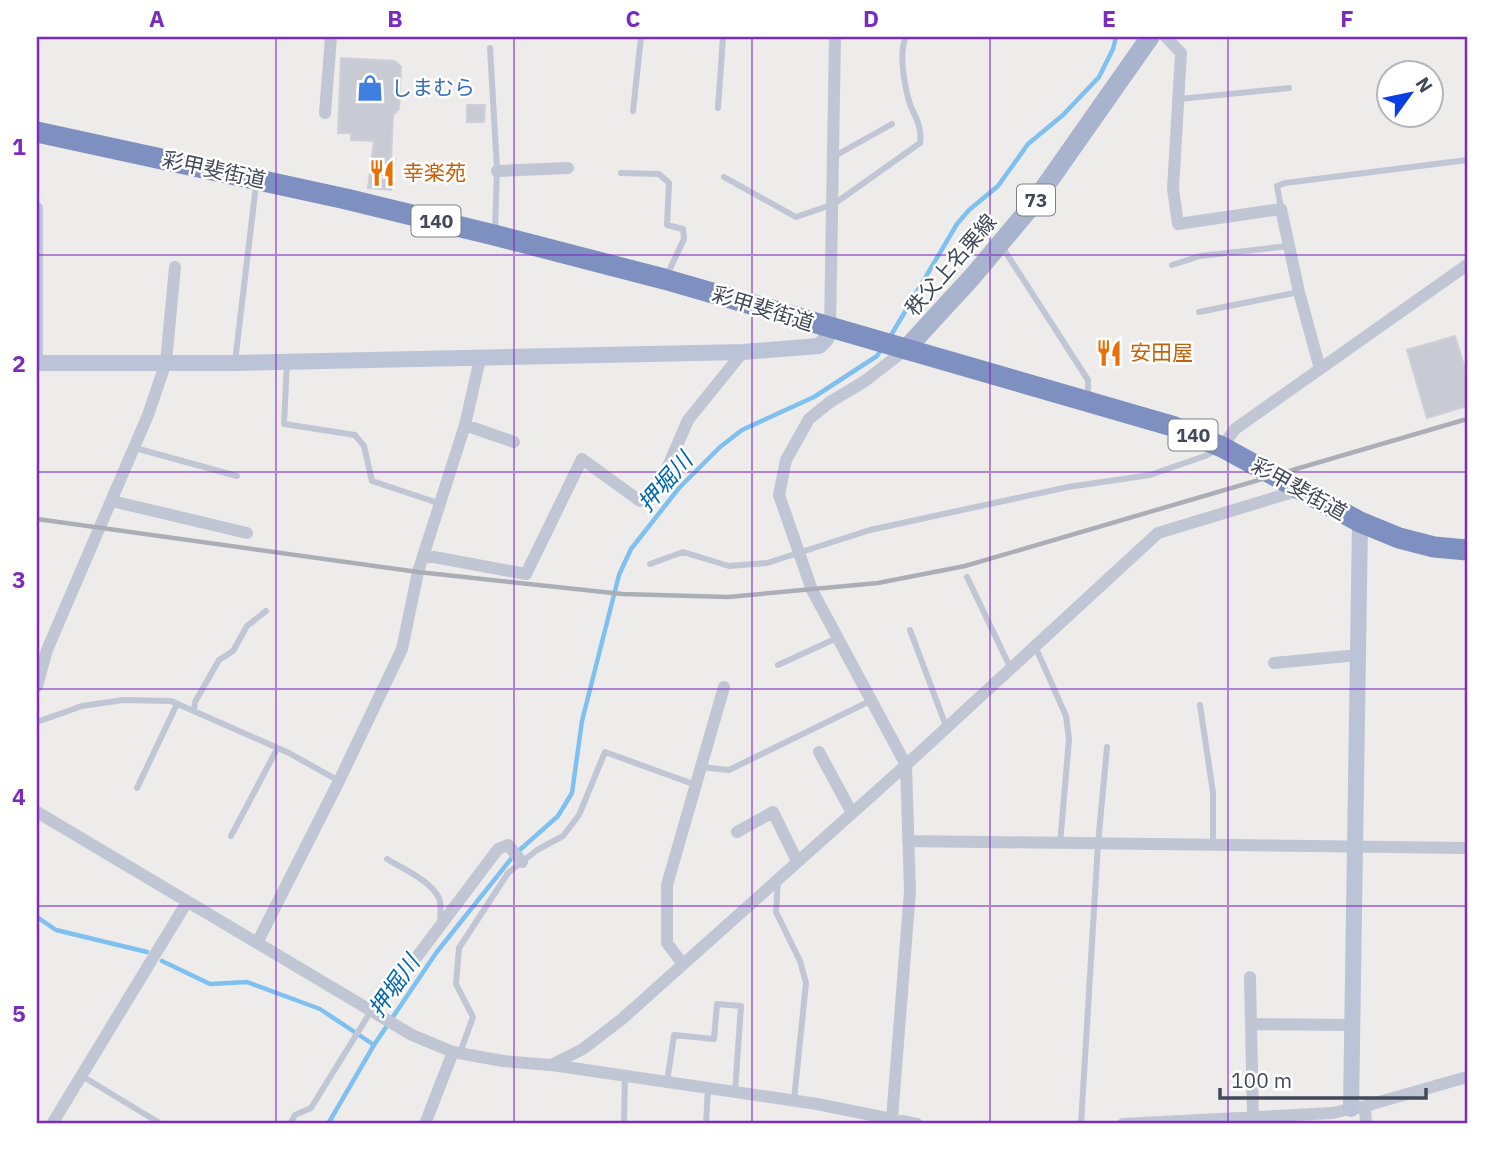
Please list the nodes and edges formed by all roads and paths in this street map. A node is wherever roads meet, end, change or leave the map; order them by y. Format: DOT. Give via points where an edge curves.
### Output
graph roads {
  1 [pos="331,37"];
  2 [pos="641,37"];
  3 [pos="723,37"];
  4 [pos="835,37"];
  5 [pos="906,37"];
  6 [pos="1150,37"];
  7 [pos="1166,37"];
  8 [pos="490,48"];
  9 [pos="1289,88"];
  10 [pos="1180,99"];
  11 [pos="718,108"];
  12 [pos="633,111"];
  13 [pos="325,113"];
  14 [pos="892,124"];
  15 [pos="37,132"];
  16 [pos="832,158"];
  17 [pos="1467,160"];
  18 [pos="568,168"];
  19 [pos="497,172"];
  20 [pos="621,173"];
  21 [pos="724,177"];
  22 [pos="257,180"];
  23 [pos="834,204"];
  24 [pos="1281,209"];
  25 [pos="37,210"];
  26 [pos="494,235"];
  27 [pos="1000,243"];
  28 [pos="1289,246"];
  29 [pos="1172,265"];
  30 [pos="1467,265"];
  31 [pos="174,267"];
  32 [pos="664,279"];
  33 [pos="1299,292"];
  34 [pos="1199,312"];
  35 [pos="841,332"];
  36 [pos="898,348"];
  37 [pos="743,352"];
  38 [pos="480,359"];
  39 [pos="287,361"];
  40 [pos="166,362"];
  41 [pos="37,363"];
  42 [pos="235,363"];
  43 [pos="1320,369"];
  44 [pos="1088,402"];
  45 [pos="465,425"];
  46 [pos="514,442"];
  47 [pos="1222,447"];
  48 [pos="135,448"];
  49 [pos="237,476"];
  50 [pos="1300,490"];
  51 [pos="112,501"];
  52 [pos="438,503"];
  53 [pos="1360,522"];
  54 [pos="247,533"];
  55 [pos="800,551"];
  56 [pos="1467,551"];
  57 [pos="423,555"];
  58 [pos="650,564"];
  59 [pos="967,577"];
  60 [pos="266,611"];
  61 [pos="911,630"];
  62 [pos="837,638"];
  63 [pos="1035,646"];
  64 [pos="1358,655"];
  65 [pos="1274,663"];
  66 [pos="778,665"];
  67 [pos="1011,668"];
  68 [pos="37,686"];
  69 [pos="724,687"];
  70 [pos="870,701"];
  71 [pos="177,704"];
  72 [pos="1200,705"];
  73 [pos="194,711"];
  74 [pos="37,722"];
  75 [pos="947,727"];
  76 [pos="1107,747"];
  77 [pos="277,749"];
  78 [pos="819,752"];
  79 [pos="906,765"];
  80 [pos="701,767"];
  81 [pos="339,781"];
  82 [pos="695,785"];
  83 [pos="138,788"];
  84 [pos="37,812"];
  85 [pos="852,813"];
  86 [pos="737,832"];
  87 [pos="231,836"];
  88 [pos="908,841"];
  89 [pos="1060,844"];
  90 [pos="1098,844"];
  91 [pos="1213,846"];
  92 [pos="1467,848"];
  93 [pos="1355,849"];
  94 [pos="387,859"];
  95 [pos="797,861"];
  96 [pos="522,862"];
  97 [pos="778,878"];
  98 [pos="187,902"];
  99 [pos="440,926"];
  100 [pos="257,943"];
  101 [pos="682,963"];
  102 [pos="1250,977"];
  103 [pos="371,1011"];
  104 [pos="1251,1024"];
  105 [pos="1353,1025"];
  106 [pos="456,1053"];
  107 [pos="551,1065"];
  108 [pos="82,1076"];
  109 [pos="625,1076"];
  110 [pos="1467,1077"];
  111 [pos="667,1082"];
  112 [pos="708,1088"];
  113 [pos="734,1091"];
  114 [pos="794,1100"];
  115 [pos="1358,1108"];
  116 [pos="892,1119"];
  117 [pos="1245,1120"];
  118 [pos="52,1124"];
  119 [pos="161,1124"];
  120 [pos="290,1124"];
  121 [pos="425,1124"];
  122 [pos="624,1124"];
  123 [pos="706,1124"];
  124 [pos="911,1124"];
  125 [pos="1081,1124"];
  126 [pos="1123,1124"];
  127 [pos="1366,1124"];
  1 -- 13 [label="street"];
  2 -- 12 [label="lane"];
  3 -- 11 [label="lane"];
  4 -- 16 [label="street"];
  5 -- 23 [label="lane" via="902,61 910,104 922,130 920,143"];
  6 -- 27 [label="main road, 秩父上名栗線 / 73" via="1030,208"];
  7 -- 10 [label="street" via="1181,53"];
  8 -- 19 [label="lane"];
  9 -- 10 [label="lane"];
  10 -- 24 [label="street" via="1173,190 1178,224"];
  14 -- 16 [label="lane"];
  15 -- 22 [label="highway, 彩甲斐街道 / 140"];
  16 -- 23 [label="street"];
  17 -- 24 [label="lane" via="1285,183 1277,186"];
  18 -- 19 [label="street"];
  19 -- 26 [label="lane"];
  20 -- 32 [label="lane" via="659,174 669,183 667,225 684,229 684,239"];
  21 -- 23 [label="lane" via="796,217"];
  22 -- 26 [label="highway, 彩甲斐街道 / 140"];
  22 -- 42 [label="lane"];
  23 -- 35 [label="street"];
  24 -- 28 [label="street"];
  25 -- 41 [label="street"];
  26 -- 32 [label="highway, 彩甲斐街道 / 140"];
  27 -- 36 [label="main road, 秩父上名栗線 / 73"];
  27 -- 44 [label="lane" via="1088,380"];
  28 -- 29 [label="lane" via="1200,256"];
  28 -- 33 [label="street"];
  30 -- 43 [label="street"];
  31 -- 40 [label="street"];
  32 -- 35 [label="highway, 彩甲斐街道 / 140"];
  33 -- 34 [label="lane"];
  33 -- 43 [label="street"];
  35 -- 36 [label="highway, 彩甲斐街道 / 140"];
  35 -- 37 [label="street" via="819,346"];
  36 -- 44 [label="highway, 彩甲斐街道 / 140"];
  36 -- 55 [label="street" via="865,381 809,419 786,460 779,495"];
  37 -- 38 [label="street"];
  37 -- 57 [label="street" via="688,421 666,471 640,501 582,459 526,574"];
  38 -- 39 [label="street"];
  38 -- 45 [label="street"];
  39 -- 42 [label="street"];
  39 -- 52 [label="lane" via="284,424 355,435 363,446 372,481"];
  40 -- 41 [label="street"];
  40 -- 42 [label="street"];
  40 -- 48 [label="street"];
  43 -- 47 [label="street" via="1235,429"];
  44 -- 47 [label="highway, 彩甲斐街道 / 140" via="1172,426"];
  45 -- 46 [label="street"];
  45 -- 52 [label="street"];
  47 -- 50 [label="highway, 彩甲斐街道 / 140"];
  47 -- 55 [label="lane" via="1150,475 1068,487 870,530"];
  48 -- 49 [label="lane"];
  48 -- 51 [label="street"];
  50 -- 53 [label="highway, 彩甲斐街道 / 140"];
  50 -- 63 [label="street" via="1158,533"];
  51 -- 54 [label="street"];
  51 -- 68 [label="street" via="47,650"];
  52 -- 57 [label="street"];
  53 -- 56 [label="highway, 彩甲斐街道 / 140" via="1399,538"];
  53 -- 64 [label="street"];
  55 -- 58 [label="lane" via="767,563 729,566 683,552"];
  55 -- 62 [label="street" via="812,590"];
  57 -- 81 [label="street" via="402,649"];
  59 -- 67 [label="lane"];
  60 -- 73 [label="lane" via="247,626 233,651 219,660"];
  61 -- 75 [label="lane"];
  62 -- 66 [label="lane"];
  62 -- 70 [label="street"];
  63 -- 67 [label="street"];
  63 -- 89 [label="lane" via="1066,716 1069,739"];
  64 -- 65 [label="street"];
  64 -- 93 [label="street"];
  67 -- 75 [label="street"];
  69 -- 80 [label="street"];
  70 -- 79 [label="street"];
  70 -- 80 [label="lane" via="729,769"];
  71 -- 73 [label="lane"];
  71 -- 74 [label="lane" via="123,699 82,706"];
  71 -- 83 [label="lane"];
  72 -- 91 [label="lane" via="1213,793"];
  73 -- 77 [label="lane"];
  75 -- 79 [label="street"];
  76 -- 90 [label="lane"];
  77 -- 81 [label="lane"];
  77 -- 87 [label="lane"];
  78 -- 85 [label="street"];
  79 -- 85 [label="street"];
  79 -- 88 [label="street"];
  80 -- 82 [label="street"];
  81 -- 100 [label="street"];
  82 -- 96 [label="lane" via="606,752 579,816 563,836"];
  82 -- 101 [label="street" via="667,885 667,943"];
  84 -- 98 [label="street"];
  85 -- 95 [label="street"];
  86 -- 95 [label="street" via="773,812"];
  88 -- 89 [label="street"];
  88 -- 116 [label="street" via="910,891"];
  89 -- 90 [label="street"];
  90 -- 91 [label="street"];
  90 -- 125 [label="lane"];
  91 -- 93 [label="street"];
  92 -- 93 [label="street"];
  93 -- 105 [label="street"];
  94 -- 99 [label="lane" via="435,893 440,901"];
  95 -- 97 [label="street"];
  96 -- 99 [label="street" via="509,847 498,849"];
  96 -- 106 [label="lane" via="508,873 459,948 456,984 473,1017"];
  97 -- 101 [label="street"];
  97 -- 114 [label="lane" via="776,912 806,983"];
  98 -- 100 [label="street"];
  98 -- 108 [label="street"];
  99 -- 103 [label="street"];
  100 -- 103 [label="street"];
  101 -- 107 [label="street" via="622,1019 583,1049"];
  102 -- 104 [label="street"];
  103 -- 106 [label="street"];
  103 -- 120 [label="lane" via="311,1108 295,1115"];
  104 -- 105 [label="street"];
  104 -- 117 [label="street"];
  105 -- 115 [label="street"];
  106 -- 107 [label="street"];
  106 -- 121 [label="street"];
  107 -- 109 [label="street"];
  108 -- 118 [label="street"];
  108 -- 119 [label="lane"];
  109 -- 111 [label="street"];
  109 -- 122 [label="lane"];
  110 -- 115 [label="street"];
  111 -- 112 [label="street"];
  111 -- 113 [label="lane" via="674,1035 714,1039 717,1004 741,1006"];
  112 -- 113 [label="street"];
  112 -- 123 [label="lane"];
  113 -- 114 [label="street"];
  114 -- 116 [label="street"];
  115 -- 117 [label="street"];
  115 -- 127 [label="street"];
  116 -- 124 [label="street"];
  117 -- 126 [label="street"];
}
